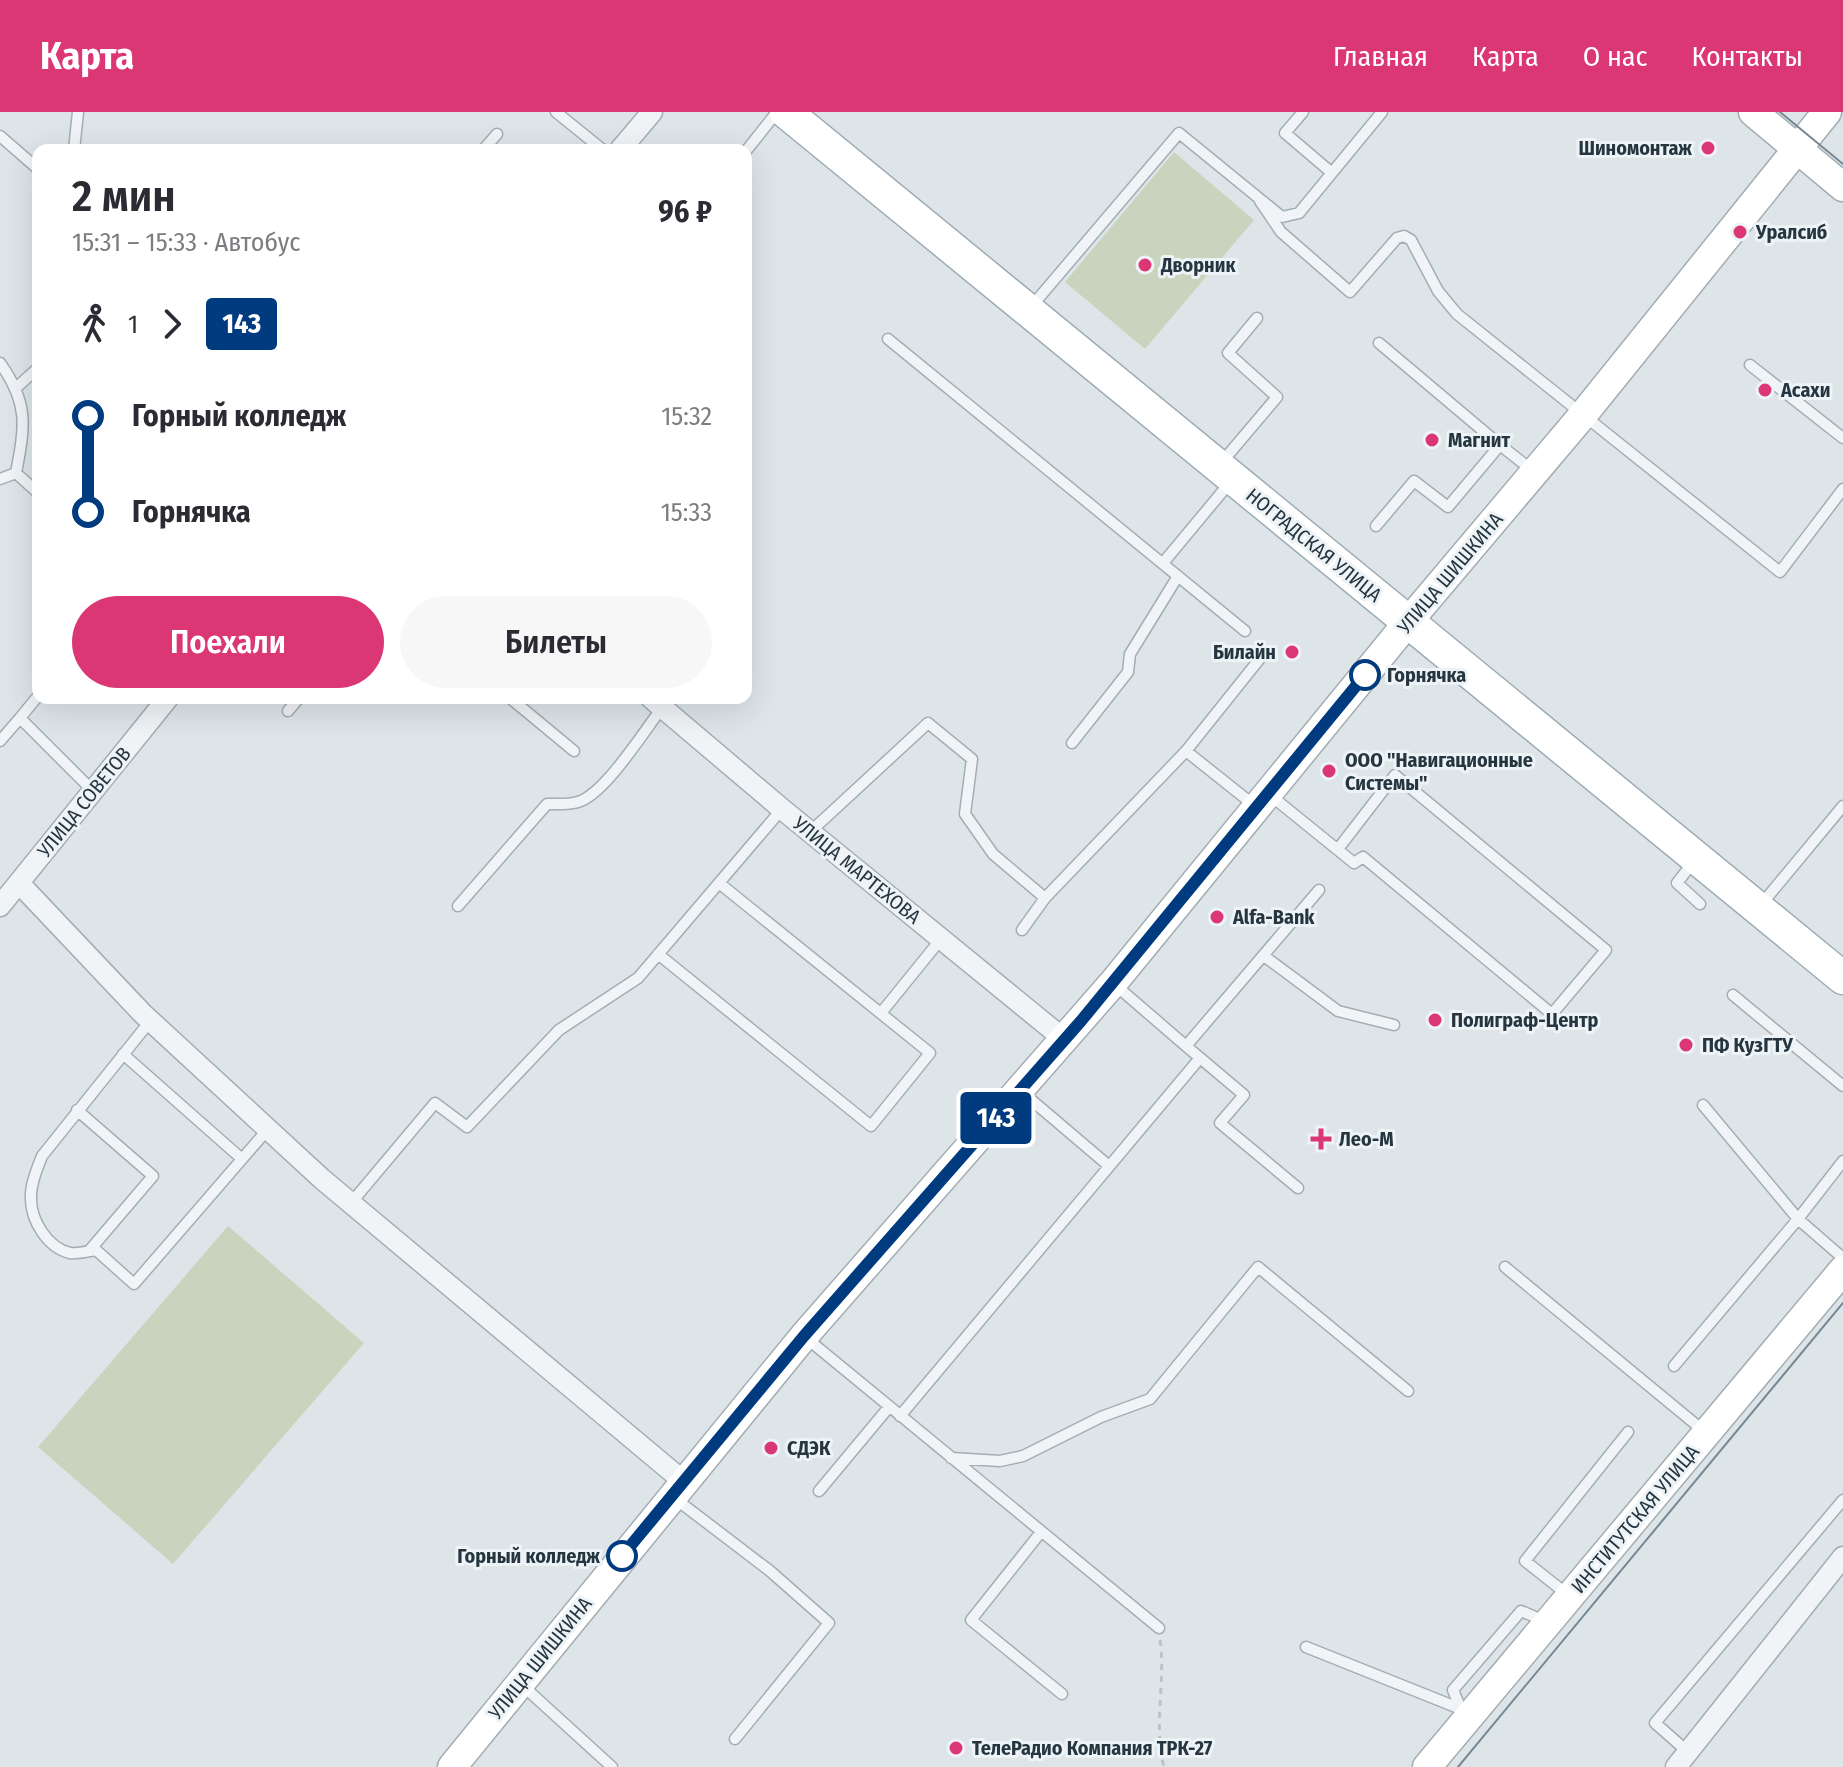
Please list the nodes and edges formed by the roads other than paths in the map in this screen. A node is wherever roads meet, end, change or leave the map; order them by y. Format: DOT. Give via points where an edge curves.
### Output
graph roads {
  1 [pos="78,112"];
  2 [pos="556,112"];
  3 [pos="777,112"];
  4 [pos="786,112"];
  5 [pos="1303,112"];
  6 [pos="1382,112"];
  7 [pos="1753,112"];
  8 [pos="643,115"];
  9 [pos="1829,118"];
  10 [pos="497,134"];
  11 [pos="0,136"];
  12 [pos="75,144"];
  13 [pos="488,144"];
  14 [pos="596,144"];
  15 [pos="624,144"];
  16 [pos="752,144"];
  17 [pos="1797,149"];
  18 [pos="32,164"];
  19 [pos="1332,173"];
  20 [pos="1843,187"];
  21 [pos="1260,201"];
  22 [pos="1028,310"];
  23 [pos="1257,318"];
  24 [pos="888,339"];
  25 [pos="1379,343"];
  26 [pos="0,363"];
  27 [pos="1750,365"];
  28 [pos="32,373"];
  29 [pos="17,387"];
  30 [pos="1582,416"];
  31 [pos="1843,438"];
  32 [pos="1500,445"];
  33 [pos="1535,472"];
  34 [pos="16,473"];
  35 [pos="1226,473"];
  36 [pos="0,479"];
  37 [pos="32,488"];
  38 [pos="1843,489"];
  39 [pos="1376,526"];
  40 [pos="1163,563"];
  41 [pos="1178,576"];
  42 [pos="1408,622"];
  43 [pos="1245,631"];
  44 [pos="1262,656"];
  45 [pos="32,703"];
  46 [pos="163,704"];
  47 [pos="294,704"];
  48 [pos="517,704"];
  49 [pos="655,704"];
  50 [pos="657,704"];
  51 [pos="288,711"];
  52 [pos="20,718"];
  53 [pos="0,741"];
  54 [pos="1072,743"];
  55 [pos="574,751"];
  56 [pos="1186,751"];
  57 [pos="94,792"];
  58 [pos="1262,800"];
  59 [pos="1843,806"];
  60 [pos="782,809"];
  61 [pos="810,832"];
  62 [pos="1338,849"];
  63 [pos="1696,859"];
  64 [pos="19,883"];
  65 [pos="719,883"];
  66 [pos="1319,890"];
  67 [pos="1045,898"];
  68 [pos="1700,904"];
  69 [pos="0,906"];
  70 [pos="458,906"];
  71 [pos="1757,910"];
  72 [pos="1022,930"];
  73 [pos="941,939"];
  74 [pos="658,954"];
  75 [pos="1264,956"];
  76 [pos="1843,978"];
  77 [pos="1113,983"];
  78 [pos="1733,995"];
  79 [pos="881,1013"];
  80 [pos="151,1020"];
  81 [pos="1394,1025"];
  82 [pos="1065,1040"];
  83 [pos="1186,1046"];
  84 [pos="123,1054"];
  85 [pos="1200,1058"];
  86 [pos="1843,1086"];
  87 [pos="1020,1090"];
  88 [pos="1703,1105"];
  89 [pos="77,1110"];
  90 [pos="268,1129"];
  91 [pos="242,1159"];
  92 [pos="1843,1161"];
  93 [pos="1109,1166"];
  94 [pos="1298,1188"];
  95 [pos="351,1203"];
  96 [pos="1798,1219"];
  97 [pos="89,1251"];
  98 [pos="1843,1258"];
  99 [pos="1505,1267"];
  100 [pos="1843,1270"];
  101 [pos="804,1336"];
  102 [pos="1674,1366"];
  103 [pos="1408,1391"];
  104 [pos="889,1407"];
  105 [pos="900,1416"];
  106 [pos="1628,1432"];
  107 [pos="1706,1433"];
  108 [pos="951,1458"];
  109 [pos="677,1488"];
  110 [pos="819,1491"];
  111 [pos="1843,1500"];
  112 [pos="1041,1532"];
  113 [pos="1843,1557"];
  114 [pos="1570,1596"];
  115 [pos="1159,1628"];
  116 [pos="1306,1647"];
  117 [pos="521,1684"];
  118 [pos="1062,1694"];
  119 [pos="1463,1715"];
  120 [pos="735,1739"];
  121 [pos="1682,1760"];
  122 [pos="452,1767"];
  123 [pos="612,1767"];
  124 [pos="1427,1767"];
  1 -- 12 [label="lane"];
  2 -- 14 [label="lane"];
  3 -- 16 [label="lane"];
  4 -- 22 [label="main road, НОГРАДСКАЯ УЛИЦА"];
  5 -- 19 [label="lane" via="1285,133"];
  6 -- 19 [label="lane"];
  7 -- 17 [label="main road"];
  8 -- 15 [label="street"];
  9 -- 17 [label="main road, УЛИЦА ШИШКИНА"];
  10 -- 13 [label="lane"];
  11 -- 18 [label="lane"];
  17 -- 20 [label="main road"];
  17 -- 30 [label="main road, УЛИЦА ШИШКИНА"];
  19 -- 21 [label="lane" via="1299,213 1282,217"];
  21 -- 22 [label="lane" via="1179,133"];
  21 -- 30 [label="lane" via="1281,232 1350,292 1397,238 1411,240 1457,314"];
  22 -- 35 [label="main road, НОГРАДСКАЯ УЛИЦА"];
  23 -- 35 [label="lane" via="1228,353 1277,397"];
  24 -- 40 [label="lane"];
  25 -- 32 [label="lane"];
  26 -- 29 [label="lane"];
  27 -- 31 [label="lane"];
  28 -- 29 [label="lane"];
  29 -- 34 [label="lane" via="24,432"];
  30 -- 33 [label="main road, УЛИЦА ШИШКИНА"];
  30 -- 38 [label="lane" via="1780,572"];
  32 -- 33 [label="lane"];
  32 -- 39 [label="lane" via="1448,507 1414,481"];
  33 -- 42 [label="main road, УЛИЦА ШИШКИНА"];
  34 -- 36 [label="lane"];
  34 -- 37 [label="lane"];
  35 -- 40 [label="lane"];
  35 -- 42 [label="main road, НОГРАДСКАЯ УЛИЦА"];
  40 -- 41 [label="lane"];
  41 -- 43 [label="lane"];
  41 -- 54 [label="lane" via="1130,654 1128,672"];
  42 -- 58 [label="main road, УЛИЦА ШИШКИНА"];
  42 -- 63 [label="main road, НОГРАДСКАЯ УЛИЦА"];
  44 -- 56 [label="lane"];
  45 -- 52 [label="lane"];
  46 -- 57 [label="street, УЛИЦА СОВЕТОВ"];
  47 -- 51 [label="lane"];
  48 -- 55 [label="lane"];
  49 -- 70 [label="lane" via="604,783 579,802 547,804"];
  50 -- 60 [label="street, УЛИЦА МАРТЕХОВА"];
  52 -- 53 [label="lane"];
  52 -- 57 [label="lane"];
  56 -- 58 [label="lane"];
  56 -- 67 [label="lane"];
  57 -- 64 [label="street, УЛИЦА СОВЕТОВ"];
  58 -- 62 [label="lane"];
  58 -- 77 [label="main road, УЛИЦА ШИШКИНА"];
  59 -- 71 [label="lane"];
  60 -- 61 [label="street, УЛИЦА МАРТЕХОВА"];
  60 -- 65 [label="lane"];
  61 -- 67 [label="lane" via="928,723 972,759 965,814 993,854"];
  61 -- 73 [label="street, УЛИЦА МАРТЕХОВА"];
  62 -- 62 [label="lane" via="1395,775 1606,950 1552,1014 1363,857 1354,863"];
  63 -- 68 [label="lane" via="1677,883"];
  63 -- 71 [label="main road, НОГРАДСКАЯ УЛИЦА"];
  64 -- 69 [label="street, УЛИЦА СОВЕТОВ"];
  64 -- 80 [label="street"];
  65 -- 74 [label="lane"];
  65 -- 79 [label="lane"];
  66 -- 75 [label="lane"];
  67 -- 72 [label="lane"];
  71 -- 76 [label="main road, НОГРАДСКАЯ УЛИЦА"];
  73 -- 79 [label="lane"];
  73 -- 82 [label="street, УЛИЦА МАРТЕХОВА"];
  74 -- 79 [label="lane" via="871,1126 930,1053"];
  74 -- 95 [label="lane" via="638,978 559,1030 467,1127 435,1103"];
  75 -- 81 [label="lane" via="1338,1011"];
  75 -- 83 [label="lane"];
  77 -- 82 [label="main road, УЛИЦА ШИШКИНА"];
  77 -- 83 [label="lane"];
  78 -- 86 [label="lane"];
  80 -- 84 [label="lane"];
  80 -- 90 [label="street"];
  82 -- 87 [label="main road, УЛИЦА ШИШКИНА"];
  83 -- 85 [label="lane"];
  84 -- 89 [label="lane"];
  84 -- 91 [label="lane"];
  85 -- 93 [label="lane"];
  85 -- 94 [label="lane" via="1244,1095 1220,1123"];
  87 -- 93 [label="lane"];
  87 -- 101 [label="main road, УЛИЦА ШИШКИНА"];
  88 -- 96 [label="lane"];
  89 -- 97 [label="lane" via="42,1156 31,1200 36,1223 51,1243 71,1253"];
  89 -- 97 [label="lane" via="153,1176"];
  90 -- 91 [label="lane"];
  90 -- 95 [label="street"];
  91 -- 97 [label="lane" via="134,1284 96,1250"];
  92 -- 96 [label="lane"];
  93 -- 105 [label="lane"];
  95 -- 109 [label="street"];
  96 -- 98 [label="lane"];
  96 -- 102 [label="lane"];
  99 -- 107 [label="lane"];
  100 -- 107 [label="main road, ИНСТИТУТСКАЯ УЛИЦА"];
  101 -- 104 [label="lane"];
  101 -- 109 [label="main road, УЛИЦА ШИШКИНА"];
  103 -- 108 [label="lane" via="1258,1267 1150,1399 1023,1456 1000,1461"];
  104 -- 105 [label="lane"];
  104 -- 110 [label="lane"];
  105 -- 108 [label="lane"];
  106 -- 114 [label="lane" via="1525,1561"];
  107 -- 114 [label="main road, ИНСТИТУТСКАЯ УЛИЦА"];
  108 -- 112 [label="lane"];
  109 -- 117 [label="main road, УЛИЦА ШИШКИНА"];
  109 -- 120 [label="lane" via="829,1623"];
  111 -- 121 [label="lane" via="1655,1723"];
  112 -- 115 [label="lane"];
  112 -- 118 [label="lane" via="971,1620"];
  113 -- 121 [label="street"];
  114 -- 119 [label="main road, ИНСТИТУТСКАЯ УЛИЦА"];
  116 -- 119 [label="lane"];
  117 -- 122 [label="main road, УЛИЦА ШИШКИНА"];
  117 -- 123 [label="lane"];
  119 -- 124 [label="main road, ИНСТИТУТСКАЯ УЛИЦА"];
}
